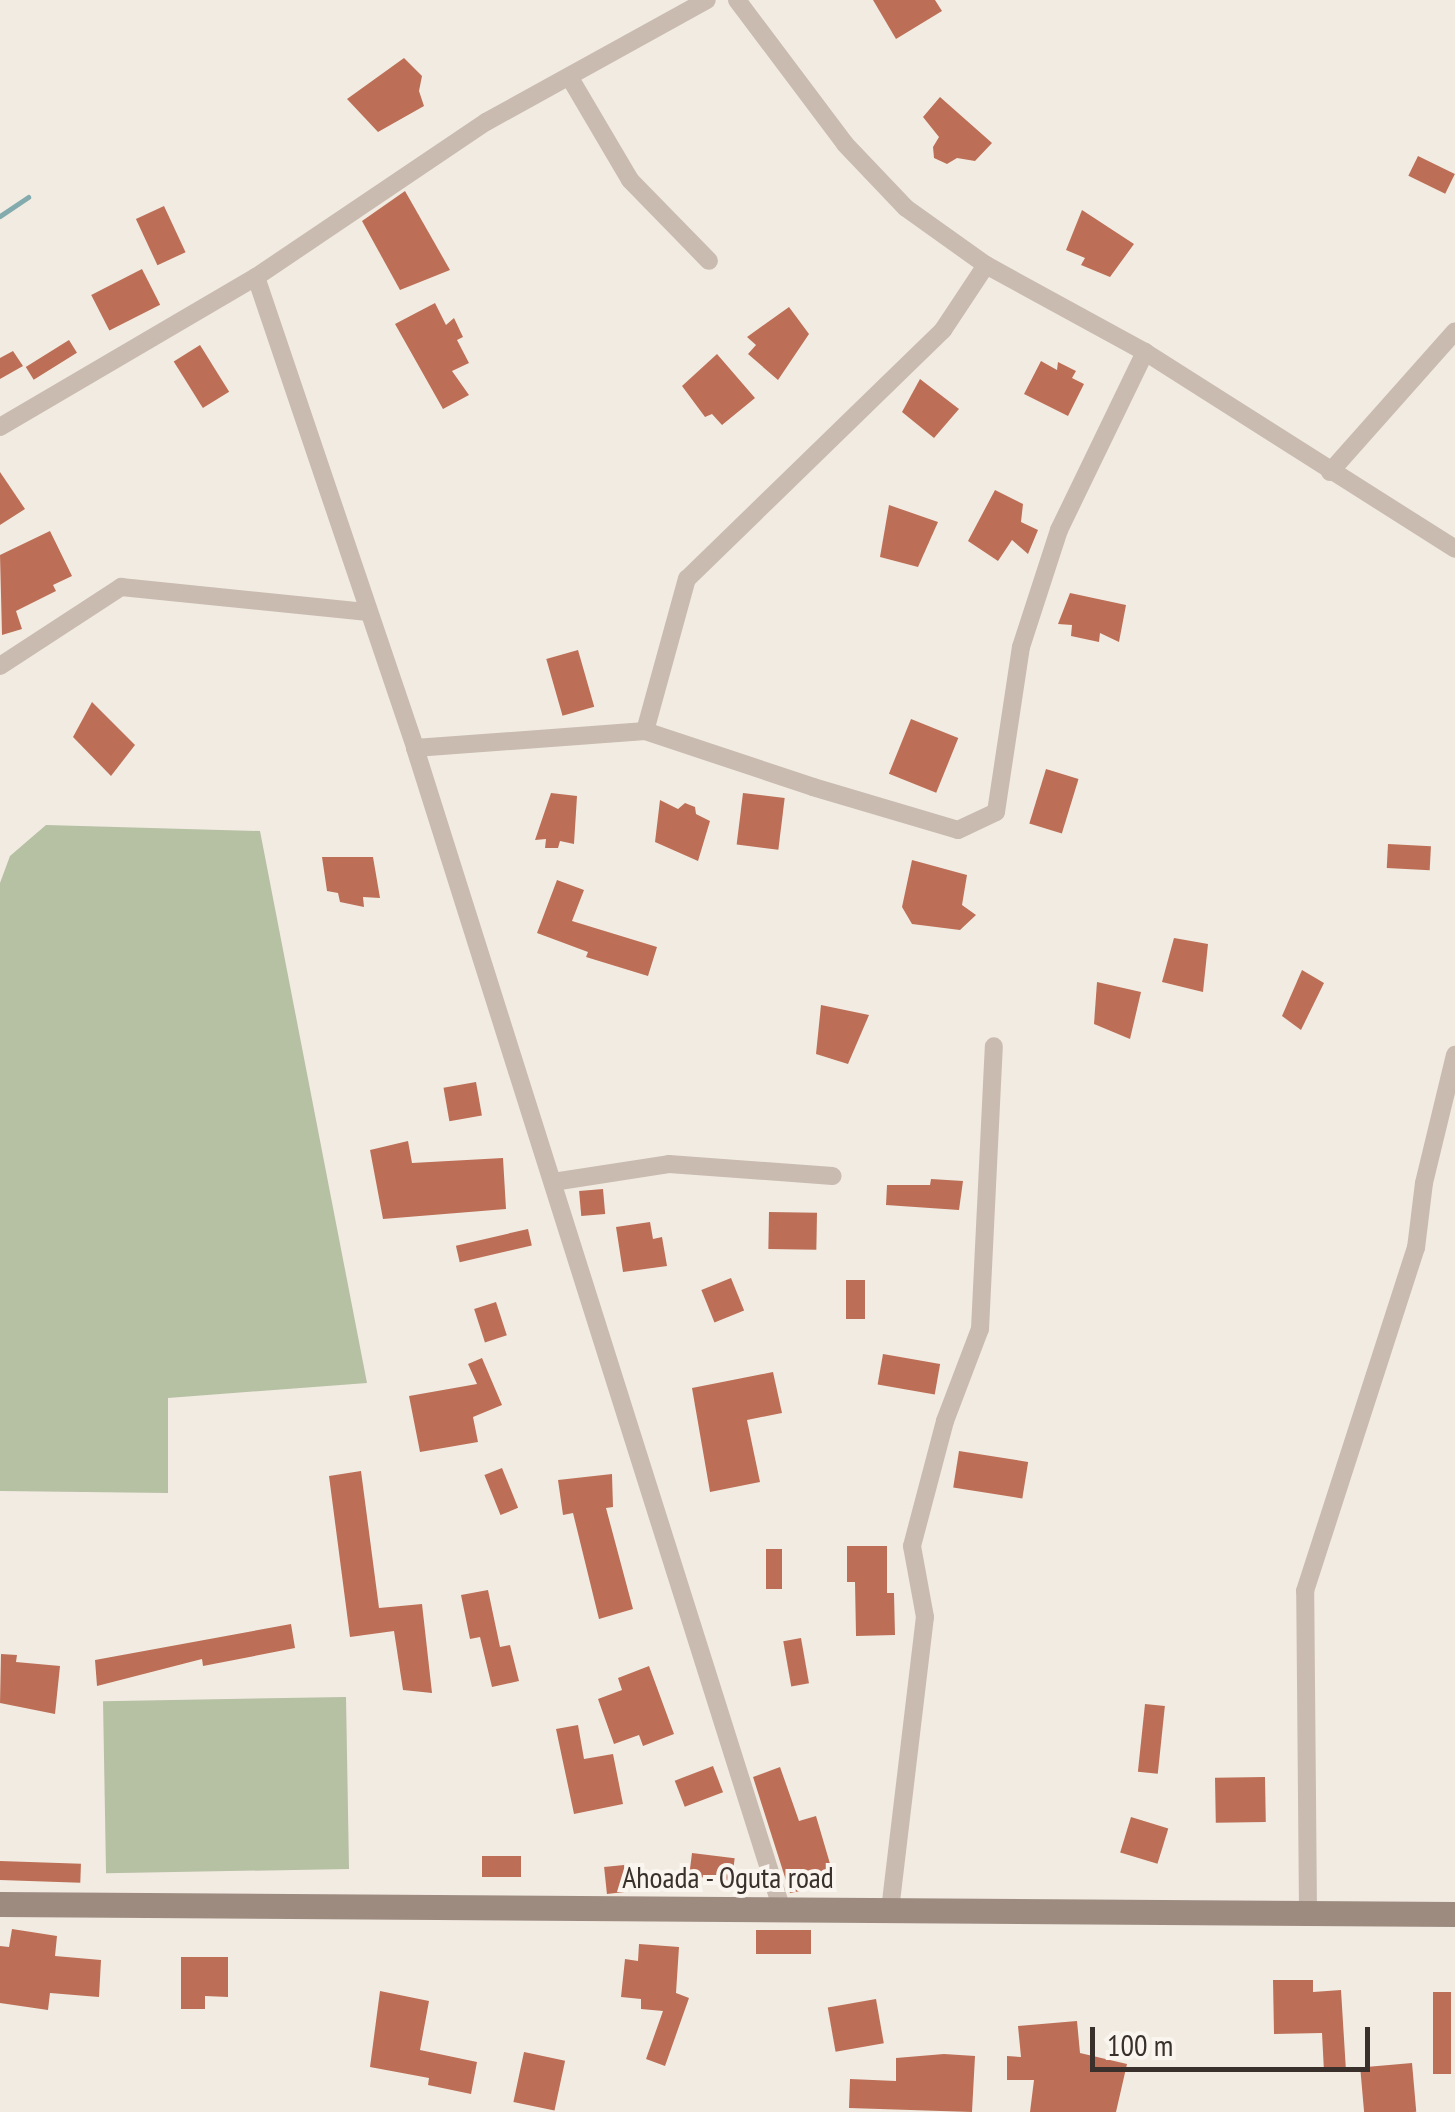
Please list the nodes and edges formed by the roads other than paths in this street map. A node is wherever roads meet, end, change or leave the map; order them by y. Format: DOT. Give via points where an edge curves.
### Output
graph roads {
  1 [pos="707,0"];
  2 [pos="738,0"];
  3 [pos="570,78"];
  4 [pos="710,261"];
  5 [pos="986,265"];
  6 [pos="256,277"];
  7 [pos="1455,331"];
  8 [pos="1145,352"];
  9 [pos="0,426"];
  10 [pos="1330,472"];
  11 [pos="1455,549"];
  12 [pos="366,612"];
  13 [pos="0,666"];
  14 [pos="644,731"];
  15 [pos="415,748"];
  16 [pos="994,1046"];
  17 [pos="1455,1054"];
  18 [pos="833,1176"];
  19 [pos="554,1182"];
  20 [pos="0,1904"];
  21 [pos="782,1910"];
  22 [pos="890,1910"];
  23 [pos="1308,1912"];
  24 [pos="1455,1914"];
  1 -- 3 [label="street"];
  2 -- 5 [label="street" via="857,156 906,208"];
  3 -- 4 [label="street" via="630,180"];
  3 -- 6 [label="street" via="486,122"];
  5 -- 8 [label="street"];
  5 -- 14 [label="street" via="943,330 687,578"];
  6 -- 9 [label="street"];
  6 -- 12 [label="street"];
  7 -- 10 [label="street"];
  8 -- 10 [label="street"];
  8 -- 14 [label="street" via="1054,547 1021,647 996,812 958,830"];
  10 -- 11 [label="street"];
  12 -- 13 [label="street" via="121,587"];
  12 -- 15 [label="street"];
  14 -- 15 [label="street"];
  15 -- 19 [label="street"];
  16 -- 22 [label="street" via="980,1329 912,1546 926,1617"];
  17 -- 23 [label="street" via="1416,1248 1305,1591"];
  18 -- 19 [label="street" via="669,1164"];
  19 -- 21 [label="street"];
  20 -- 21 [label="main road, Ahoada - Oguta road"];
  21 -- 22 [label="main road, Ahoada - Oguta road"];
  22 -- 23 [label="main road, Ahoada - Oguta road"];
  23 -- 24 [label="main road, Ahoada - Oguta road"];
}
